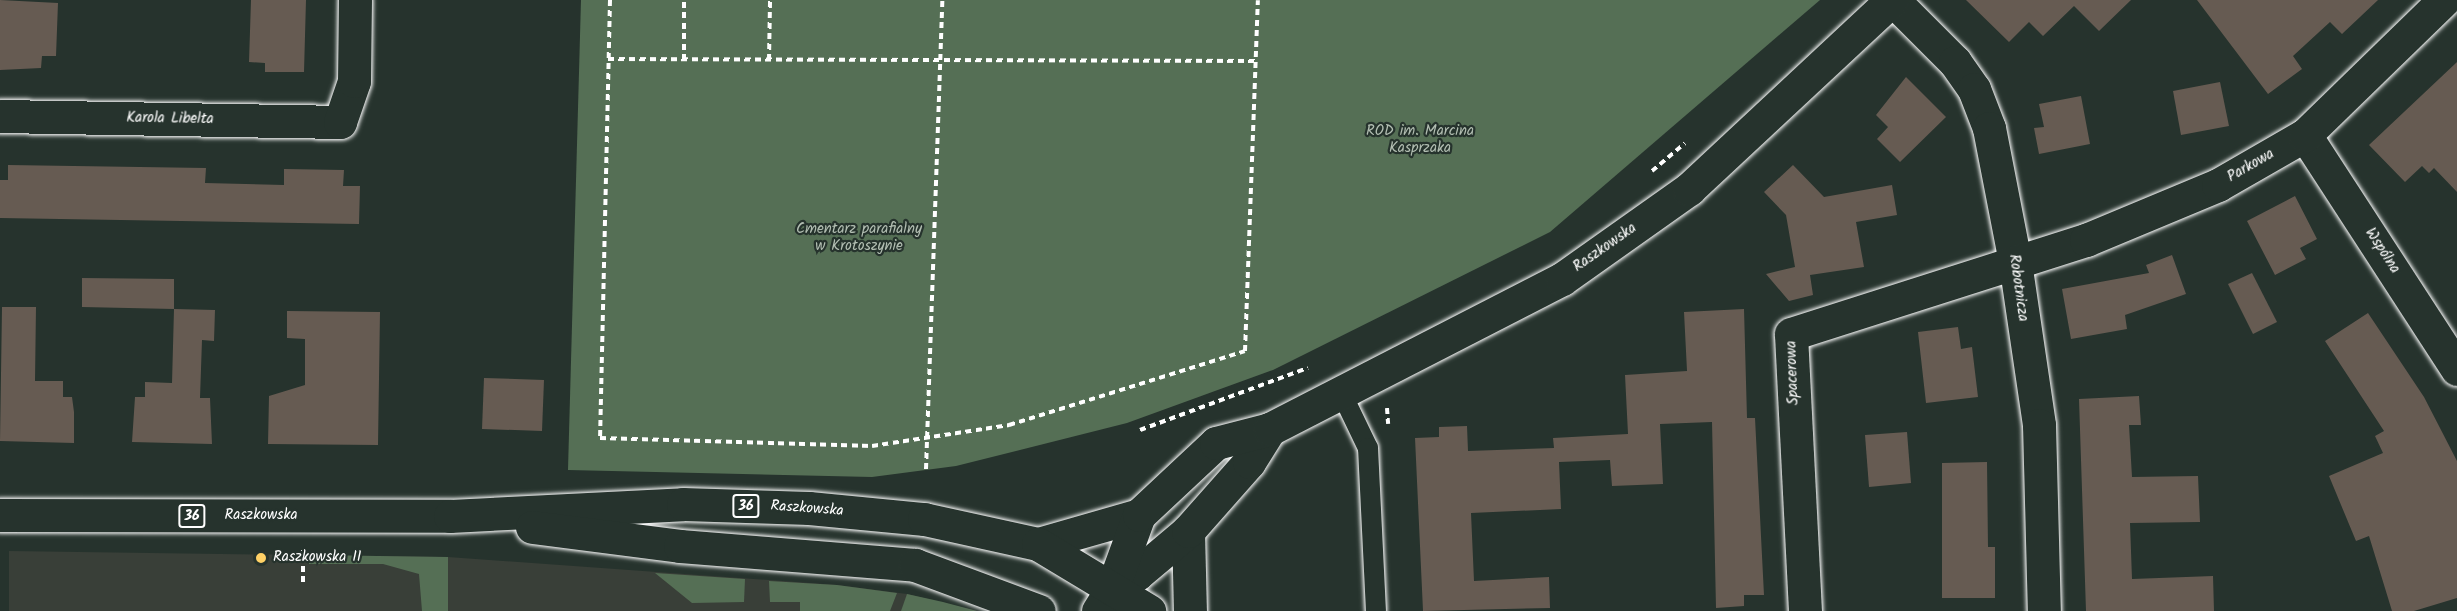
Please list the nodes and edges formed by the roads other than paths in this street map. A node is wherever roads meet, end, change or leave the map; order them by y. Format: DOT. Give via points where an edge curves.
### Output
graph roads {
  1 [pos="355,0"];
  2 [pos="1893,0"];
  3 [pos="2444,0"];
  4 [pos="0,116"];
  5 [pos="2305,135"];
  6 [pos="2015,262"];
  7 [pos="2457,369"];
  8 [pos="1341,392"];
  9 [pos="1270,429"];
  10 [pos="0,515"];
  11 [pos="1139,515"];
  12 [pos="450,516"];
  13 [pos="1188,531"];
  14 [pos="1038,544"];
  15 [pos="1105,600"];
  16 [pos="1040,611"];
  17 [pos="1149,611"];
  18 [pos="1190,611"];
  19 [pos="1376,611"];
  20 [pos="1805,611"];
  21 [pos="2044,611"];
  1 -- 4 [label="street, Karola Libelta" via="354,81 340,122"];
  2 -- 6 [label="street, Robotnicza" via="1955,62 1974,89 1989,128"];
  2 -- 8 [label="street, Raszkowska" via="1689,189 1571,272"];
  3 -- 5 [label="street, Parkowa"];
  5 -- 6 [label="street, Parkowa" via="2218,185 2163,210"];
  5 -- 7 [label="street, Wspólna"];
  6 -- 20 [label="street, Spacerowa" via="1791,334"];
  6 -- 21 [label="street, Robotnicza" via="2039,425"];
  8 -- 9 [label="street, Raszkowska"];
  8 -- 19 [label="lane" via="1368,448"];
  9 -- 11 [label="street, Raszkowska" via="1216,443"];
  9 -- 13 [label="street" via="1249,462"];
  10 -- 12 [label="street, Raszkowska / 36"];
  11 -- 14 [label="street"];
  11 -- 15 [label="street, Raszkowska"];
  12 -- 14 [label="street, Raszkowska / 36" via="683,504 809,507 924,519"];
  12 -- 16 [label="street, Raszkowska / 36" via="680,546 915,565"];
  13 -- 15 [label="street"];
  13 -- 18 [label="street"];
  14 -- 15 [label="street, Raszkowska / 36"];
  15 -- 17 [label="street, 36"];
}
